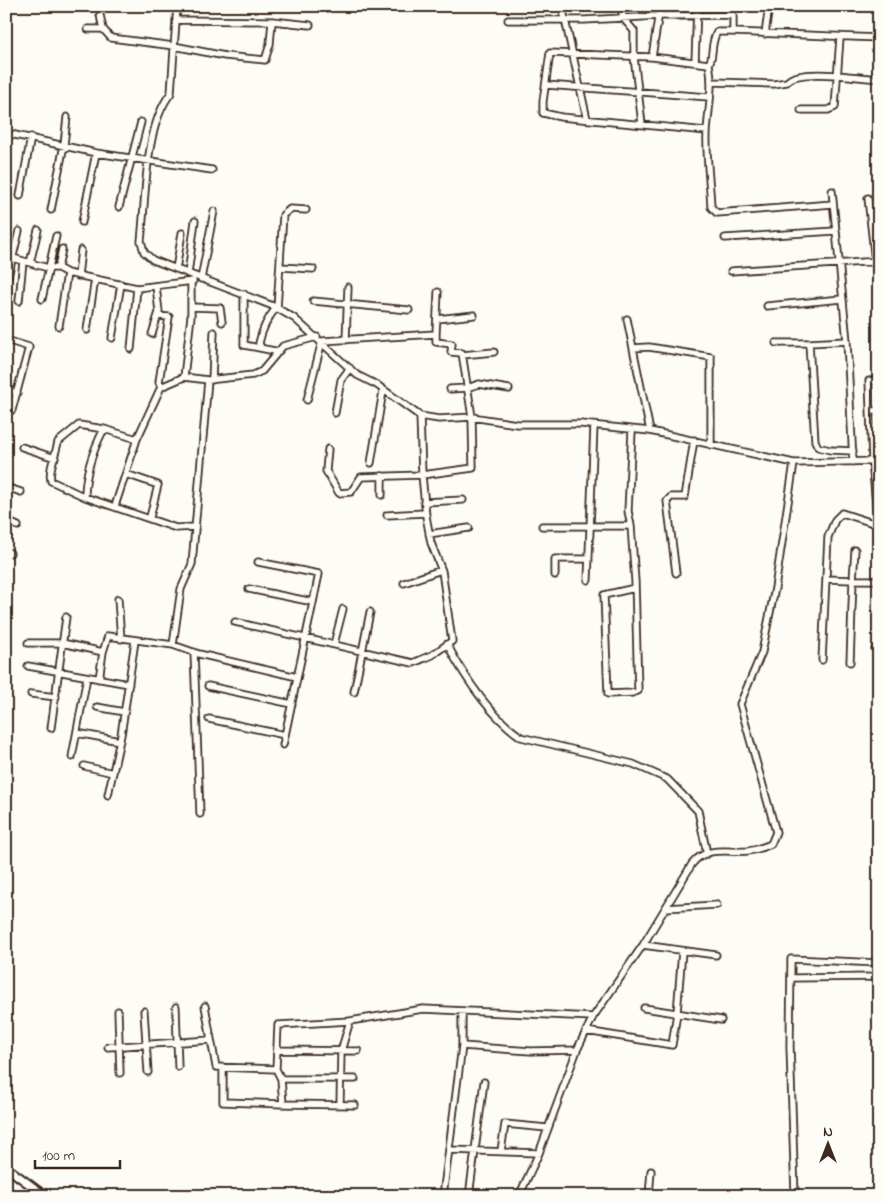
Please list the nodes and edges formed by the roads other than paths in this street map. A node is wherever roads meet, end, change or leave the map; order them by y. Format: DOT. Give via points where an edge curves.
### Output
graph roads {
  1 [pos="177,6"];
  2 [pos="562,6"];
  3 [pos="621,6"];
  4 [pos="660,6"];
  5 [pos="697,6"];
  6 [pos="769,6"];
  7 [pos="732,7"];
  8 [pos="100,15"];
  9 [pos="733,15"];
  10 [pos="660,16"];
  11 [pos="697,16"];
  12 [pos="623,18"];
  13 [pos="176,20"];
  14 [pos="508,20"];
  15 [pos="566,20"];
  16 [pos="272,21"];
  17 [pos="310,26"];
  18 [pos="88,29"];
  19 [pos="103,30"];
  20 [pos="733,32"];
  21 [pos="765,34"];
  22 [pos="840,38"];
  23 [pos="879,38"];
  24 [pos="174,46"];
  25 [pos="574,53"];
  26 [pos="634,57"];
  27 [pos="652,57"];
  28 [pos="695,62"];
  29 [pos="709,64"];
  30 [pos="839,75"];
  31 [pos="879,79"];
  32 [pos="713,82"];
  33 [pos="546,85"];
  34 [pos="581,87"];
  35 [pos="638,91"];
  36 [pos="709,97"];
  37 [pos="801,110"];
  38 [pos="67,117"];
  39 [pos="587,119"];
  40 [pos="141,122"];
  41 [pos="642,124"];
  42 [pos="707,131"];
  43 [pos="6,133"];
  44 [pos="31,137"];
  45 [pos="64,145"];
  46 [pos="96,153"];
  47 [pos="132,158"];
  48 [pos="149,161"];
  49 [pos="212,170"];
  50 [pos="832,191"];
  51 [pos="20,196"];
  52 [pos="868,198"];
  53 [pos="833,204"];
  54 [pos="119,207"];
  55 [pos="51,210"];
  56 [pos="306,210"];
  57 [pos="214,211"];
  58 [pos="195,221"];
  59 [pos="82,222"];
  60 [pos="879,223"];
  61 [pos="871,224"];
  62 [pos="38,230"];
  63 [pos="19,231"];
  64 [pos="835,231"];
  65 [pos="182,232"];
  66 [pos="56,236"];
  67 [pos="724,238"];
  68 [pos="62,249"];
  69 [pos="81,250"];
  70 [pos="9,257"];
  71 [pos="23,261"];
  72 [pos="877,261"];
  73 [pos="30,263"];
  74 [pos="838,265"];
  75 [pos="281,267"];
  76 [pos="48,268"];
  77 [pos="58,268"];
  78 [pos="176,269"];
  79 [pos="313,269"];
  80 [pos="731,271"];
  81 [pos="67,273"];
  82 [pos="188,274"];
  83 [pos="78,276"];
  84 [pos="198,278"];
  85 [pos="95,279"];
  86 [pos="191,283"];
  87 [pos="121,284"];
  88 [pos="6,285"];
  89 [pos="156,286"];
  90 [pos="348,287"];
  91 [pos="137,288"];
  92 [pos="438,292"];
  93 [pos="244,294"];
  94 [pos="42,299"];
  95 [pos="842,299"];
  96 [pos="879,299"];
  97 [pos="19,301"];
  98 [pos="313,301"];
  99 [pos="348,303"];
  100 [pos="767,306"];
  101 [pos="191,307"];
  102 [pos="277,308"];
  103 [pos="409,310"];
  104 [pos="474,315"];
  105 [pos="158,316"];
  106 [pos="437,319"];
  107 [pos="627,319"];
  108 [pos="222,322"];
  109 [pos="59,326"];
  110 [pos="86,330"];
  111 [pos="214,332"];
  112 [pos="152,334"];
  113 [pos="436,334"];
  114 [pos="112,338"];
  115 [pos="319,339"];
  116 [pos="6,340"];
  117 [pos="346,340"];
  118 [pos="847,341"];
  119 [pos="809,342"];
  120 [pos="776,343"];
  121 [pos="261,348"];
  122 [pos="633,348"];
  123 [pos="130,349"];
  124 [pos="494,352"];
  125 [pos="277,353"];
  126 [pos="462,355"];
  127 [pos="350,368"];
  128 [pos="184,377"];
  129 [pos="210,380"];
  130 [pos="879,380"];
  131 [pos="161,387"];
  132 [pos="467,388"];
  133 [pos="450,389"];
  134 [pos="509,389"];
  135 [pos="6,390"];
  136 [pos="384,391"];
  137 [pos="17,393"];
  138 [pos="307,400"];
  139 [pos="12,410"];
  140 [pos="870,411"];
  141 [pos="879,411"];
  142 [pos="335,413"];
  143 [pos="420,416"];
  144 [pos="472,416"];
  145 [pos="594,426"];
  146 [pos="104,429"];
  147 [pos="632,431"];
  148 [pos="650,431"];
  149 [pos="138,439"];
  150 [pos="694,440"];
  151 [pos="711,445"];
  152 [pos="22,447"];
  153 [pos="823,448"];
  154 [pos="328,449"];
  155 [pos="853,451"];
  156 [pos="55,458"];
  157 [pos="825,461"];
  158 [pos="875,461"];
  159 [pos="854,462"];
  160 [pos="371,463"];
  161 [pos="794,463"];
  162 [pos="126,474"];
  163 [pos="422,475"];
  164 [pos="382,476"];
  165 [pos="6,487"];
  166 [pos="21,492"];
  167 [pos="382,495"];
  168 [pos="85,496"];
  169 [pos="463,500"];
  170 [pos="424,502"];
  171 [pos="115,506"];
  172 [pos="425,514"];
  173 [pos="387,515"];
  174 [pos="150,517"];
  175 [pos="6,521"];
  176 [pos="878,525"];
  177 [pos="18,526"];
  178 [pos="542,526"];
  179 [pos="631,526"];
  180 [pos="195,527"];
  181 [pos="589,527"];
  182 [pos="468,528"];
  183 [pos="429,534"];
  184 [pos="879,538"];
  185 [pos="855,550"];
  186 [pos="588,559"];
  187 [pos="258,562"];
  188 [pos="441,570"];
  189 [pos="676,573"];
  190 [pos="555,575"];
  191 [pos="826,579"];
  192 [pos="588,580"];
  193 [pos="853,580"];
  194 [pos="879,580"];
  195 [pos="404,583"];
  196 [pos="635,588"];
  197 [pos="249,589"];
  198 [pos="118,599"];
  199 [pos="313,602"];
  200 [pos="343,609"];
  201 [pos="370,612"];
  202 [pos="66,617"];
  203 [pos="235,622"];
  204 [pos="306,637"];
  205 [pos="121,639"];
  206 [pos="135,641"];
  207 [pos="28,642"];
  208 [pos="62,644"];
  209 [pos="334,644"];
  210 [pos="448,644"];
  211 [pos="173,645"];
  212 [pos="363,651"];
  213 [pos="103,652"];
  214 [pos="194,652"];
  215 [pos="822,660"];
  216 [pos="850,662"];
  217 [pos="28,666"];
  218 [pos="59,672"];
  219 [pos="87,677"];
  220 [pos="297,677"];
  221 [pos="99,679"];
  222 [pos="129,684"];
  223 [pos="208,686"];
  224 [pos="354,692"];
  225 [pos="31,694"];
  226 [pos="56,697"];
  227 [pos="292,704"];
  228 [pos="97,707"];
  229 [pos="124,712"];
  230 [pos="209,719"];
  231 [pos="51,728"];
  232 [pos="76,733"];
  233 [pos="285,735"];
  234 [pos="120,741"];
  235 [pos="283,744"];
  236 [pos="72,758"];
  237 [pos="84,766"];
  238 [pos="113,773"];
  239 [pos="108,794"];
  240 [pos="200,814"];
  241 [pos="707,854"];
  242 [pos="717,905"];
  243 [pos="666,908"];
  244 [pos="643,945"];
  245 [pos="682,951"];
  246 [pos="716,955"];
  247 [pos="879,963"];
  248 [pos="879,977"];
  249 [pos="791,978"];
  250 [pos="205,1006"];
  251 [pos="176,1007"];
  252 [pos="644,1008"];
  253 [pos="462,1010"];
  254 [pos="118,1011"];
  255 [pos="144,1011"];
  256 [pos="677,1013"];
  257 [pos="593,1017"];
  258 [pos="721,1020"];
  259 [pos="350,1021"];
  260 [pos="586,1031"];
  261 [pos="210,1040"];
  262 [pos="177,1042"];
  263 [pos="146,1044"];
  264 [pos="119,1046"];
  265 [pos="462,1046"];
  266 [pos="108,1047"];
  267 [pos="277,1050"];
  268 [pos="577,1050"];
  269 [pos="341,1051"];
  270 [pos="358,1051"];
  271 [pos="178,1067"];
  272 [pos="223,1067"];
  273 [pos="276,1069"];
  274 [pos="148,1072"];
  275 [pos="120,1073"];
  276 [pos="281,1079"];
  277 [pos="340,1079"];
  278 [pos="355,1079"];
  279 [pos="484,1082"];
  280 [pos="283,1104"];
  281 [pos="340,1105"];
  282 [pos="356,1105"];
  283 [pos="547,1128"];
  284 [pos="450,1150"];
  285 [pos="476,1150"];
  286 [pos="500,1150"];
  287 [pos="539,1153"];
  288 [pos="6,1167"];
  289 [pos="651,1171"];
  290 [pos="45,1196"];
  291 [pos="443,1196"];
  292 [pos="469,1196"];
  293 [pos="519,1196"];
  294 [pos="649,1196"];
  295 [pos="795,1196"];
  1 -- 13 [label="street"];
  2 -- 15 [label="street"];
  3 -- 12 [label="street"];
  4 -- 10 [label="street"];
  5 -- 11 [label="street"];
  6 -- 21 [label="street"];
  7 -- 9 [label="street"];
  8 -- 19 [label="street"];
  9 -- 11 [label="street"];
  9 -- 20 [label="street"];
  10 -- 11 [label="street"];
  10 -- 12 [label="street"];
  10 -- 27 [label="street"];
  11 -- 28 [label="street"];
  12 -- 15 [label="street"];
  12 -- 26 [label="street" via="634,31"];
  13 -- 16 [label="street"];
  13 -- 24 [label="street"];
  14 -- 15 [label="street"];
  15 -- 25 [label="street"];
  16 -- 17 [label="street"];
  16 -- 24 [label="street" via="265,60"];
  18 -- 19 [label="street"];
  19 -- 24 [label="street" via="111,38"];
  20 -- 21 [label="street"];
  20 -- 29 [label="street" via="717,32 711,42"];
  21 -- 22 [label="street"];
  22 -- 23 [label="street"];
  22 -- 30 [label="street"];
  24 -- 48 [label="street" via="172,93 155,125"];
  25 -- 26 [label="street"];
  25 -- 33 [label="street" via="550,53"];
  25 -- 34 [label="street"];
  26 -- 27 [label="street"];
  26 -- 35 [label="street"];
  27 -- 28 [label="street"];
  28 -- 29 [label="street"];
  29 -- 32 [label="street"];
  30 -- 31 [label="street"];
  30 -- 32 [label="street" via="799,75 790,77 787,82 774,84"];
  30 -- 37 [label="street" via="834,109"];
  32 -- 36 [label="street"];
  33 -- 34 [label="street"];
  33 -- 39 [label="street" via="543,113"];
  34 -- 35 [label="street"];
  34 -- 39 [label="street"];
  35 -- 36 [label="street"];
  35 -- 41 [label="street"];
  36 -- 42 [label="street"];
  38 -- 45 [label="street"];
  39 -- 41 [label="street"];
  40 -- 47 [label="street"];
  41 -- 42 [label="street"];
  42 -- 53 [label="street" via="711,207 717,212"];
  43 -- 44 [label="street"];
  44 -- 45 [label="street"];
  44 -- 51 [label="street"];
  45 -- 46 [label="street"];
  45 -- 55 [label="street"];
  46 -- 47 [label="street"];
  46 -- 59 [label="street"];
  47 -- 48 [label="street"];
  47 -- 54 [label="street"];
  48 -- 49 [label="street"];
  48 -- 78 [label="street" via="144,252 153,260"];
  50 -- 53 [label="street"];
  52 -- 61 [label="street"];
  53 -- 64 [label="street"];
  56 -- 75 [label="street" via="290,208 283,215"];
  57 -- 84 [label="street"];
  58 -- 82 [label="street"];
  60 -- 61 [label="street"];
  61 -- 72 [label="street"];
  62 -- 73 [label="street"];
  63 -- 70 [label="street"];
  64 -- 67 [label="street"];
  64 -- 74 [label="street"];
  65 -- 78 [label="street"];
  66 -- 76 [label="street"];
  68 -- 77 [label="street"];
  69 -- 83 [label="street"];
  70 -- 71 [label="street"];
  70 -- 88 [label="street"];
  71 -- 73 [label="street"];
  71 -- 97 [label="street"];
  72 -- 74 [label="street"];
  72 -- 96 [label="street"];
  73 -- 76 [label="street"];
  74 -- 80 [label="street"];
  74 -- 95 [label="street"];
  75 -- 79 [label="street"];
  75 -- 102 [label="street"];
  76 -- 77 [label="street"];
  76 -- 94 [label="street"];
  77 -- 81 [label="street"];
  78 -- 82 [label="street"];
  81 -- 83 [label="street"];
  81 -- 109 [label="street"];
  82 -- 84 [label="street"];
  83 -- 85 [label="street"];
  84 -- 86 [label="street"];
  84 -- 93 [label="street"];
  85 -- 87 [label="street"];
  85 -- 110 [label="street"];
  86 -- 89 [label="street"];
  86 -- 101 [label="street"];
  87 -- 91 [label="street"];
  87 -- 114 [label="street"];
  89 -- 91 [label="street"];
  89 -- 105 [label="street"];
  90 -- 99 [label="street"];
  91 -- 123 [label="street"];
  92 -- 106 [label="street"];
  93 -- 102 [label="street"];
  93 -- 121 [label="street" via="244,345"];
  95 -- 100 [label="street"];
  95 -- 118 [label="street"];
  98 -- 99 [label="street"];
  99 -- 103 [label="street"];
  99 -- 117 [label="street"];
  101 -- 108 [label="street" via="220,308"];
  101 -- 128 [label="street"];
  102 -- 115 [label="street"];
  102 -- 121 [label="street" via="266,320 259,343"];
  104 -- 106 [label="street"];
  105 -- 112 [label="street"];
  105 -- 131 [label="street" via="169,317 159,382"];
  106 -- 113 [label="street"];
  107 -- 122 [label="street"];
  111 -- 129 [label="street"];
  113 -- 117 [label="street"];
  113 -- 126 [label="street" via="436,342 452,344 451,352"];
  115 -- 117 [label="street"];
  115 -- 125 [label="street" via="283,346"];
  115 -- 127 [label="street"];
  115 -- 138 [label="street"];
  116 -- 137 [label="street" via="29,347"];
  118 -- 119 [label="street"];
  118 -- 155 [label="street"];
  119 -- 120 [label="street"];
  119 -- 153 [label="street" via="815,441"];
  121 -- 125 [label="street"];
  122 -- 148 [label="street"];
  122 -- 151 [label="street" via="649,347 711,357"];
  124 -- 126 [label="street"];
  125 -- 129 [label="street" via="262,371 253,375"];
  126 -- 132 [label="street"];
  127 -- 136 [label="street"];
  127 -- 142 [label="street" via="341,380"];
  128 -- 129 [label="street"];
  128 -- 131 [label="street"];
  129 -- 180 [label="street"];
  130 -- 140 [label="street" via="869,381"];
  131 -- 149 [label="street"];
  132 -- 133 [label="street"];
  132 -- 134 [label="street" via="480,384"];
  132 -- 144 [label="street"];
  135 -- 137 [label="street"];
  136 -- 143 [label="street"];
  136 -- 160 [label="street"];
  137 -- 139 [label="street"];
  140 -- 141 [label="street"];
  140 -- 158 [label="street"];
  143 -- 144 [label="street" via="439,419"];
  143 -- 163 [label="street"];
  144 -- 145 [label="street" via="502,423"];
  144 -- 163 [label="street" via="473,468"];
  145 -- 147 [label="street"];
  145 -- 181 [label="street"];
  146 -- 149 [label="street"];
  146 -- 156 [label="street" via="80,425 58,442"];
  146 -- 168 [label="street" via="94,447"];
  147 -- 148 [label="street"];
  147 -- 179 [label="street" via="628,511"];
  148 -- 150 [label="street"];
  149 -- 162 [label="street"];
  150 -- 151 [label="street"];
  150 -- 189 [label="street" via="686,498 667,501"];
  151 -- 161 [label="street"];
  152 -- 156 [label="street"];
  153 -- 155 [label="street"];
  153 -- 157 [label="street"];
  154 -- 164 [label="street" via="326,471 339,493 351,492 361,477"];
  155 -- 159 [label="street"];
  156 -- 168 [label="street" via="49,474 51,481"];
  157 -- 159 [label="street"];
  157 -- 161 [label="street"];
  158 -- 159 [label="street"];
  158 -- 176 [label="street"];
  161 -- 241 [label="street" via="762,652 740,704 776,832 771,844 748,851 720,849"];
  162 -- 171 [label="street"];
  162 -- 174 [label="street" via="158,485"];
  163 -- 164 [label="street"];
  163 -- 170 [label="street"];
  164 -- 167 [label="street"];
  165 -- 166 [label="street"];
  168 -- 171 [label="street"];
  169 -- 170 [label="street"];
  170 -- 172 [label="street"];
  171 -- 174 [label="street"];
  172 -- 173 [label="street"];
  172 -- 183 [label="street"];
  174 -- 180 [label="street" via="176,528"];
  175 -- 177 [label="street"];
  176 -- 184 [label="street"];
  176 -- 191 [label="street" via="839,514 828,537"];
  178 -- 181 [label="street"];
  179 -- 181 [label="street"];
  179 -- 196 [label="street"];
  180 -- 211 [label="street" via="192,564 181,589"];
  181 -- 186 [label="street"];
  182 -- 183 [label="street"];
  183 -- 188 [label="street"];
  185 -- 193 [label="street"];
  186 -- 190 [label="street" via="555,559"];
  186 -- 192 [label="street"];
  187 -- 199 [label="street" via="319,574"];
  188 -- 195 [label="street"];
  188 -- 210 [label="street" via="452,641"];
  191 -- 193 [label="street"];
  191 -- 215 [label="street"];
  193 -- 194 [label="street"];
  193 -- 216 [label="street"];
  196 -- 196 [label="street" via="638,691 608,694 604,595"];
  197 -- 199 [label="street"];
  198 -- 205 [label="street"];
  199 -- 204 [label="street"];
  200 -- 209 [label="street"];
  201 -- 212 [label="street"];
  202 -- 208 [label="street"];
  203 -- 204 [label="street"];
  204 -- 209 [label="street"];
  204 -- 220 [label="street"];
  205 -- 206 [label="street"];
  205 -- 213 [label="street" via="108,636"];
  206 -- 211 [label="street"];
  206 -- 222 [label="street"];
  207 -- 208 [label="street"];
  208 -- 213 [label="street"];
  208 -- 218 [label="street"];
  209 -- 212 [label="street"];
  210 -- 212 [label="street" via="414,663"];
  210 -- 241 [label="street" via="463,673 506,727 521,737 633,764 667,779 698,811"];
  211 -- 214 [label="street"];
  212 -- 224 [label="street"];
  213 -- 221 [label="street"];
  214 -- 220 [label="street"];
  214 -- 240 [label="street"];
  217 -- 218 [label="street"];
  218 -- 219 [label="street"];
  218 -- 226 [label="street"];
  219 -- 221 [label="street"];
  219 -- 232 [label="street"];
  220 -- 227 [label="street"];
  221 -- 222 [label="street"];
  222 -- 229 [label="street"];
  223 -- 227 [label="street"];
  225 -- 226 [label="street"];
  226 -- 231 [label="street"];
  227 -- 233 [label="street"];
  228 -- 229 [label="street"];
  229 -- 234 [label="street"];
  230 -- 233 [label="street"];
  232 -- 234 [label="street"];
  232 -- 236 [label="street"];
  233 -- 235 [label="street"];
  234 -- 238 [label="street"];
  237 -- 238 [label="street"];
  238 -- 239 [label="street"];
  241 -- 243 [label="street" via="692,864"];
  242 -- 243 [label="street"];
  243 -- 244 [label="street"];
  244 -- 245 [label="street"];
  244 -- 257 [label="street"];
  245 -- 246 [label="street"];
  245 -- 256 [label="street"];
  247 -- 249 [label="street" via="791,959"];
  248 -- 249 [label="street"];
  249 -- 295 [label="street"];
  250 -- 261 [label="street"];
  251 -- 262 [label="street"];
  252 -- 256 [label="street"];
  253 -- 257 [label="street"];
  253 -- 259 [label="street" via="423,1008"];
  253 -- 265 [label="street"];
  254 -- 264 [label="street"];
  255 -- 263 [label="street"];
  256 -- 258 [label="street"];
  256 -- 260 [label="street" via="672,1045"];
  257 -- 260 [label="street"];
  259 -- 267 [label="street" via="278,1025"];
  259 -- 269 [label="street"];
  260 -- 268 [label="street"];
  261 -- 262 [label="street"];
  261 -- 272 [label="street" via="216,1067"];
  262 -- 263 [label="street"];
  262 -- 271 [label="street"];
  263 -- 264 [label="street"];
  263 -- 274 [label="street"];
  264 -- 266 [label="street"];
  264 -- 275 [label="street"];
  265 -- 268 [label="street" via="532,1051"];
  265 -- 284 [label="street"];
  267 -- 269 [label="street"];
  267 -- 273 [label="street"];
  268 -- 283 [label="street"];
  269 -- 270 [label="street"];
  269 -- 277 [label="street"];
  272 -- 273 [label="street"];
  272 -- 280 [label="street" via="223,1102"];
  273 -- 276 [label="street"];
  276 -- 277 [label="street"];
  276 -- 280 [label="street"];
  277 -- 278 [label="street"];
  277 -- 281 [label="street"];
  279 -- 285 [label="street"];
  280 -- 281 [label="street"];
  281 -- 282 [label="street"];
  283 -- 286 [label="street" via="505,1124"];
  283 -- 287 [label="street"];
  284 -- 285 [label="street"];
  284 -- 291 [label="street"];
  285 -- 286 [label="street"];
  285 -- 292 [label="street"];
  286 -- 287 [label="street"];
  287 -- 293 [label="street"];
  288 -- 290 [label="street"];
  289 -- 294 [label="street"];
}
